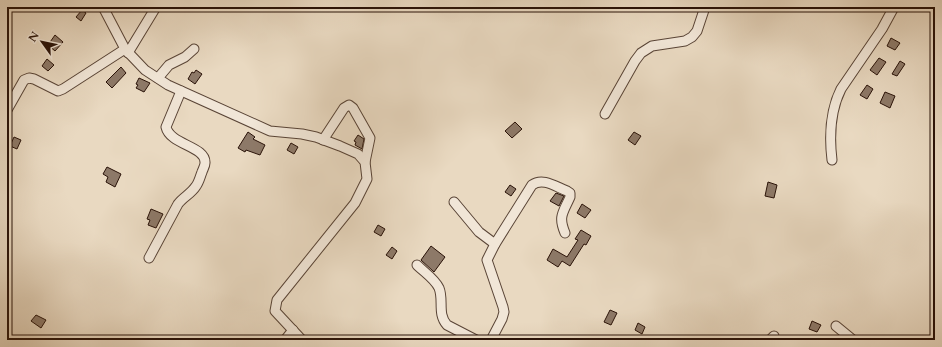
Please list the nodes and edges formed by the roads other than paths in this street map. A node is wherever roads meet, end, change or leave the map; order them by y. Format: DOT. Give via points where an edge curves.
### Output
graph roads {
  1 [pos="103,7"];
  2 [pos="156,7"];
  3 [pos="705,7"];
  4 [pos="894,7"];
  5 [pos="194,49"];
  6 [pos="127,51"];
  7 [pos="158,78"];
  8 [pos="181,91"];
  9 [pos="7,110"];
  10 [pos="605,114"];
  11 [pos="323,140"];
  12 [pos="832,160"];
  13 [pos="365,162"];
  14 [pos="454,202"];
  15 [pos="565,233"];
  16 [pos="495,244"];
  17 [pos="149,258"];
  18 [pos="417,265"];
  19 [pos="836,326"];
  20 [pos="293,330"];
  21 [pos="285,340"];
  22 [pos="302,340"];
  23 [pos="476,340"];
  24 [pos="491,340"];
  25 [pos="853,340"];
  1 -- 6 [label="street"];
  2 -- 6 [label="street"];
  3 -- 10 [label="street" via="692,37 685,41 652,46 641,53"];
  4 -- 12 [label="street" via="836,99 831,124"];
  5 -- 7 [label="street" via="169,65"];
  6 -- 7 [label="street" via="145,70"];
  6 -- 9 [label="street" via="58,91 28,78 24,80"];
  7 -- 8 [label="street"];
  8 -- 11 [label="street" via="270,131 302,134"];
  8 -- 17 [label="street" via="166,127 167,132 198,151 204,157 205,163 197,185 178,204"];
  11 -- 13 [label="street" via="358,154"];
  11 -- 13 [label="street" via="344,108 353,108 370,138"];
  13 -- 20 [label="street" via="367,179 355,203 277,300 275,311"];
  14 -- 16 [label="street" via="479,232"];
  15 -- 16 [label="street" via="561,218 570,193 540,181 532,186"];
  16 -- 24 [label="street" via="488,260 504,312"];
  18 -- 23 [label="street" via="440,290 443,320 447,325"];
  19 -- 25 [label="street"];
  20 -- 21 [label="street"];
  20 -- 22 [label="street"];
}
